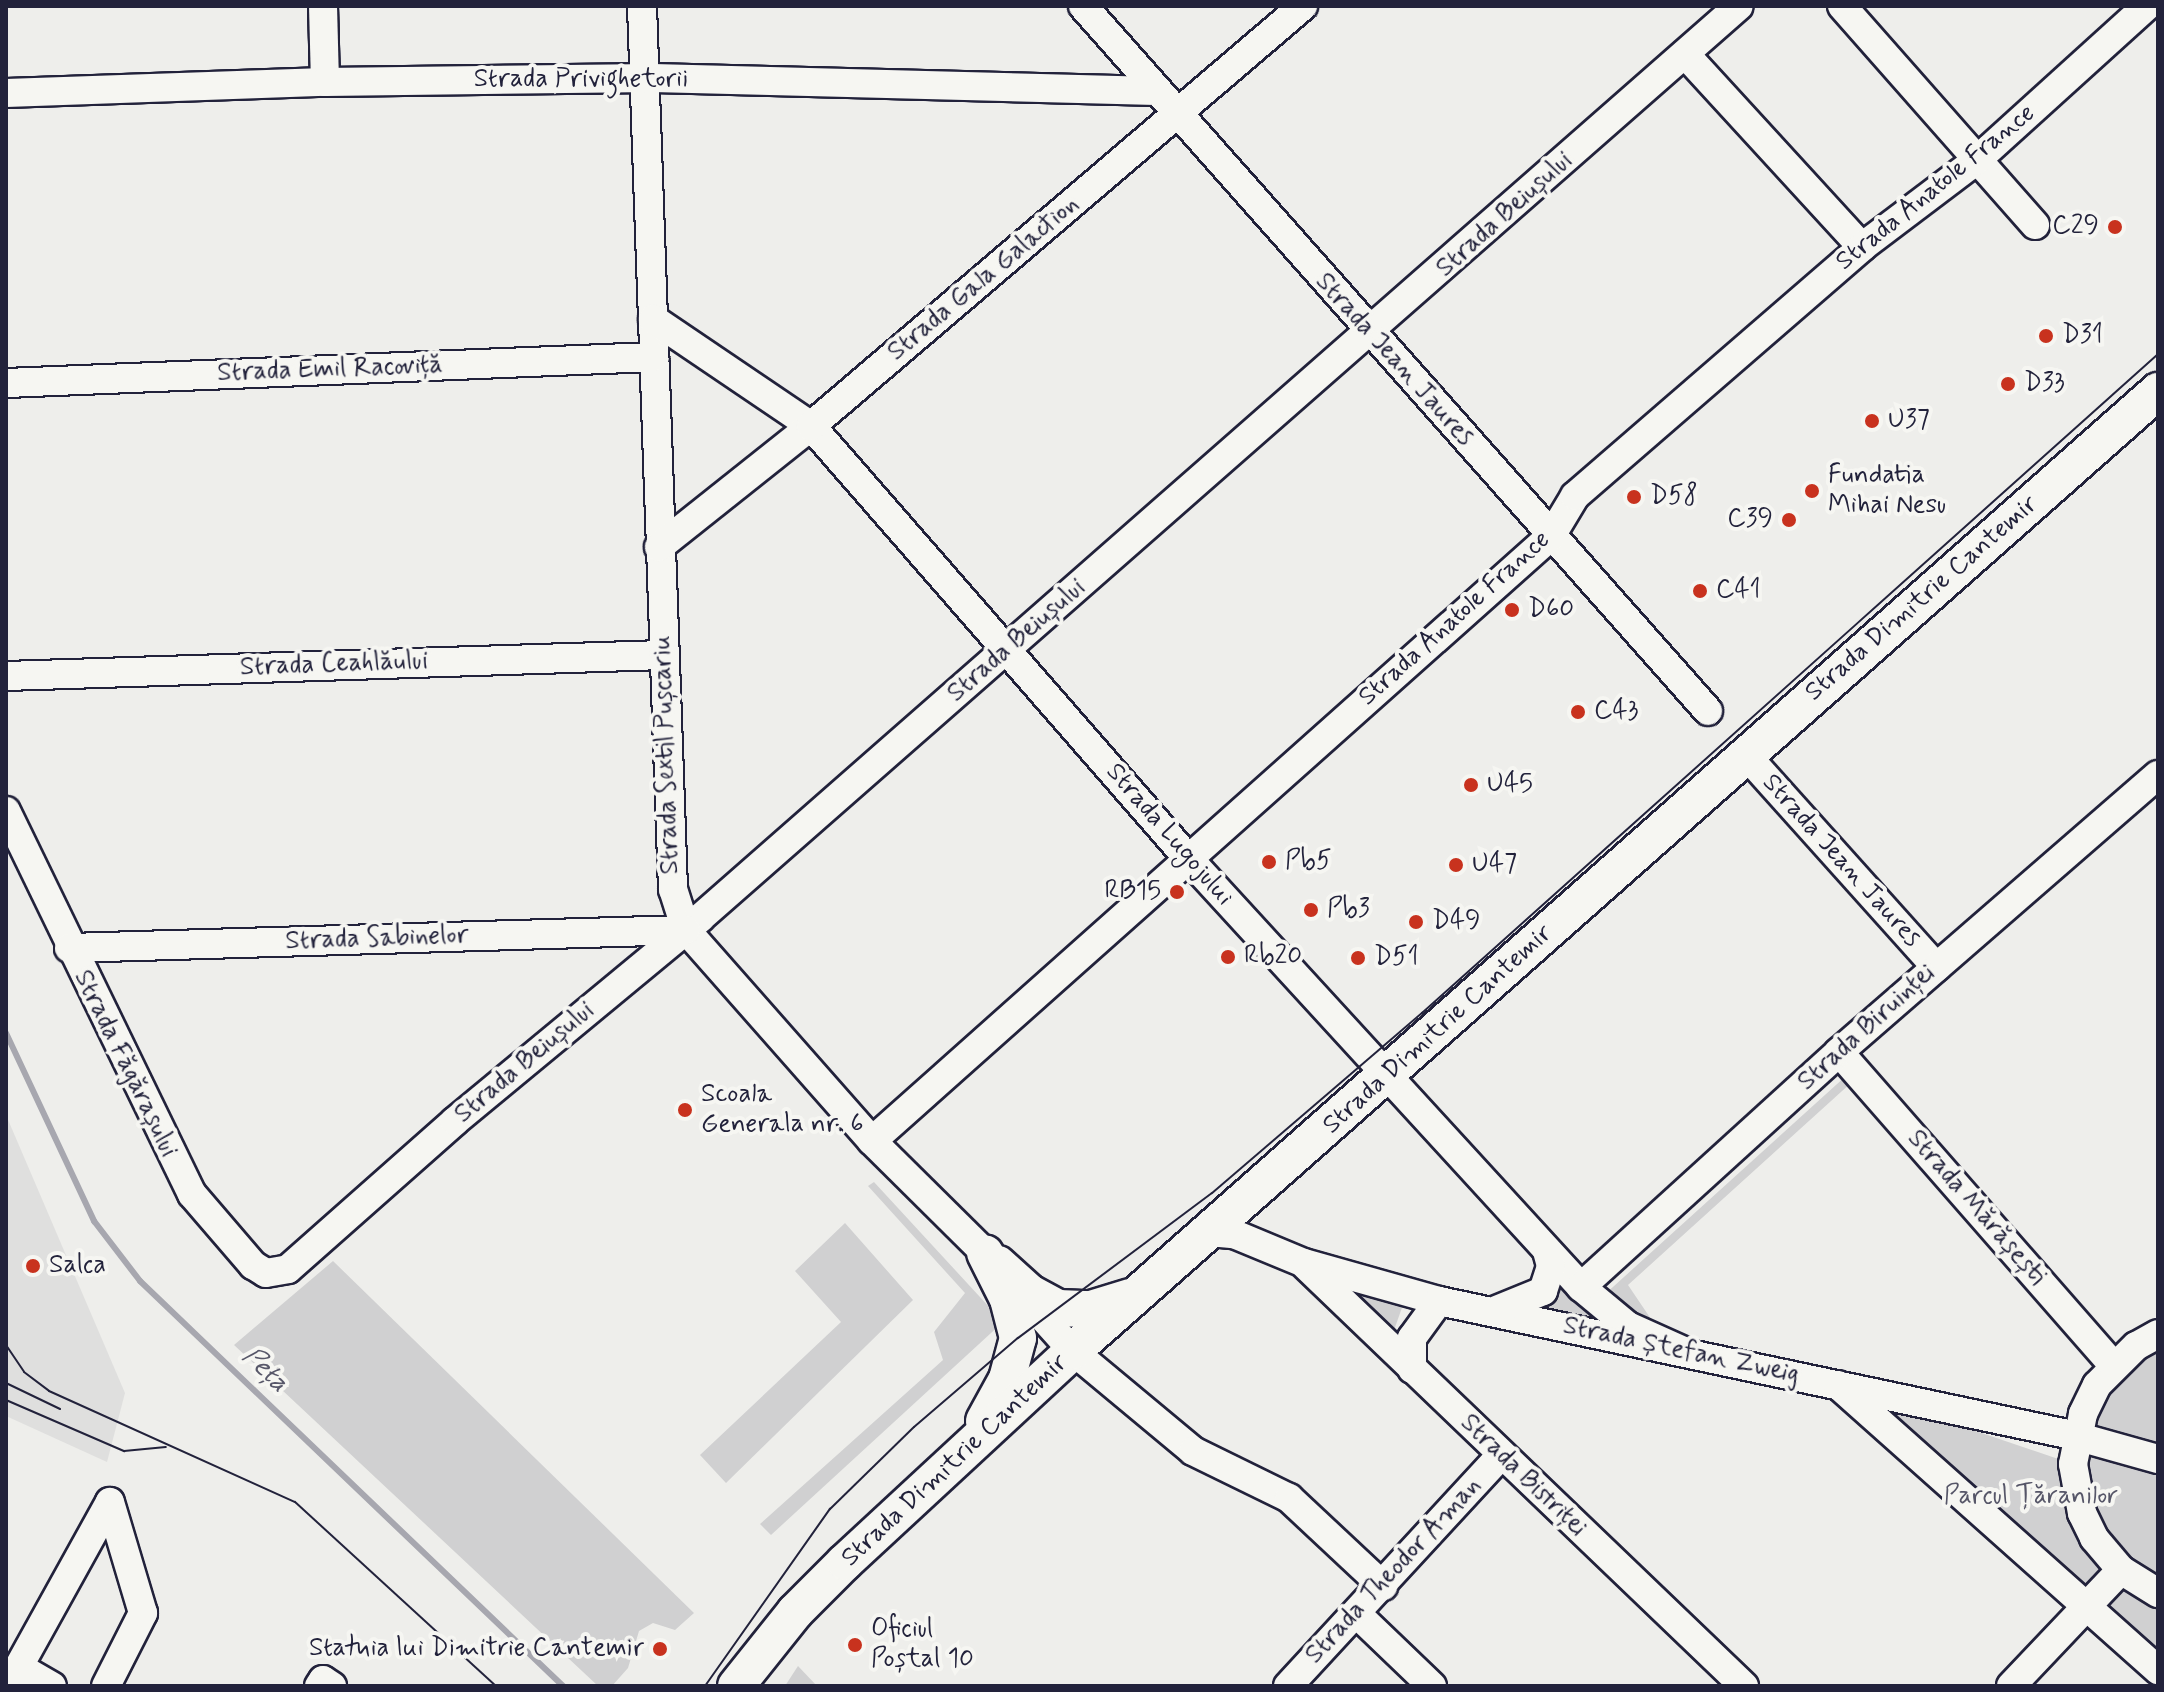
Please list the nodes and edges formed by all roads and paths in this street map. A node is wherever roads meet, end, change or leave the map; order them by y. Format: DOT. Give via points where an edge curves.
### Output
graph roads {
  1 [pos="323,6"];
  2 [pos="642,6"];
  3 [pos="1083,6"];
  4 [pos="1303,6"];
  5 [pos="1739,6"];
  6 [pos="1842,6"];
  7 [pos="2147,6"];
  8 [pos="1685,54"];
  9 [pos="643,79"];
  10 [pos="325,82"];
  11 [pos="1156,91"];
  12 [pos="6,93"];
  13 [pos="1178,115"];
  14 [pos="1977,160"];
  15 [pos="2035,225"];
  16 [pos="1862,247"];
  17 [pos="653,319"];
  18 [pos="1370,334"];
  19 [pos="654,357"];
  20 [pos="6,383"];
  21 [pos="2158,391"];
  22 [pos="811,426"];
  23 [pos="1551,536"];
  24 [pos="659,547"];
  25 [pos="1007,649"];
  26 [pos="663,655"];
  27 [pos="6,676"];
  28 [pos="1708,711"];
  29 [pos="1746,755"];
  30 [pos="2158,775"];
  31 [pos="6,811"];
  32 [pos="1187,857"];
  33 [pos="686,930"];
  34 [pos="69,948"];
  35 [pos="1936,967"];
  36 [pos="1839,1052"];
  37 [pos="1386,1078"];
  38 [pos="872,1141"];
  39 [pos="1209,1232"];
  40 [pos="1547,1251"];
  41 [pos="985,1253"];
  42 [pos="1304,1263"];
  43 [pos="288,1269"];
  44 [pos="1581,1287"];
  45 [pos="1139,1294"];
  46 [pos="1439,1301"];
  47 [pos="1494,1312"];
  48 [pos="2158,1334"];
  49 [pos="1073,1351"];
  50 [pos="1684,1351"];
  51 [pos="2113,1365"];
  52 [pos="1412,1369"];
  53 [pos="1837,1384"];
  54 [pos="2076,1436"];
  55 [pos="967,1449"];
  56 [pos="1500,1456"];
  57 [pos="2158,1459"];
  58 [pos="2121,1570"];
  59 [pos="1383,1586"];
  60 [pos="2158,1593"];
  61 [pos="2087,1607"];
  62 [pos="1357,1614"];
  63 [pos="2158,1670"];
  64 [pos="14,1676"];
  65 [pos="52,1686"];
  66 [pos="106,1686"];
  67 [pos="319,1686"];
  68 [pos="332,1686"];
  69 [pos="736,1686"];
  70 [pos="1288,1686"];
  71 [pos="1432,1686"];
  72 [pos="1744,1686"];
  73 [pos="2011,1686"];
  1 -- 10 [label="street"];
  2 -- 9 [label="street, Strada Sextil Pușcariu"];
  3 -- 11 [label="street, Strada Jean Jaures"];
  4 -- 13 [label="street, Strada Gala Galaction"];
  5 -- 8 [label="street, Strada Beiușului"];
  6 -- 14 [label="street"];
  7 -- 14 [label="street, Strada Anatole France"];
  8 -- 16 [label="street"];
  8 -- 18 [label="street, Strada Beiușului"];
  9 -- 10 [label="street, Strada Privighetorii"];
  9 -- 11 [label="street, Strada Privighetorii"];
  9 -- 17 [label="street, Strada Sextil Pușcariu"];
  10 -- 12 [label="street, Strada Privighetorii"];
  11 -- 13 [label="street, Strada Jean Jaures"];
  13 -- 18 [label="street, Strada Jean Jaures"];
  13 -- 22 [label="street, Strada Gala Galaction"];
  14 -- 15 [label="street"];
  14 -- 16 [label="street, Strada Anatole France"];
  16 -- 23 [label="street, Strada Anatole France" via="1575,496"];
  17 -- 19 [label="street, Strada Sextil Pușcariu"];
  17 -- 22 [label="street, Strada Lugojului"];
  18 -- 23 [label="street, Strada Jean Jaures"];
  18 -- 25 [label="street, Strada Beiușului"];
  19 -- 20 [label="street, Strada Emil Racoviță"];
  19 -- 24 [label="street, Strada Sextil Pușcariu"];
  21 -- 29 [label="main road, Strada Dimitrie Cantemir"];
  22 -- 24 [label="street, Strada Gala Galaction"];
  22 -- 25 [label="street, Strada Lugojului"];
  23 -- 28 [label="street, Strada Jean Jaures"];
  23 -- 32 [label="street, Strada Anatole France"];
  24 -- 26 [label="street, Strada Sextil Pușcariu"];
  25 -- 32 [label="street, Strada Lugojului"];
  25 -- 33 [label="street, Strada Beiușului"];
  26 -- 27 [label="street, Strada Ceahlăului"];
  26 -- 33 [label="street, Strada Sextil Pușcariu" via="673,889"];
  29 -- 35 [label="street, Strada Jean Jaures"];
  29 -- 37 [label="main road, Strada Dimitrie Cantemir"];
  30 -- 35 [label="street, Strada Biruinței"];
  31 -- 34 [label="street, Strada Făgărașului"];
  32 -- 37 [label="street, Strada Lugojului"];
  32 -- 38 [label="street, Strada Anatole France"];
  33 -- 34 [label="street, Strada Sabinelor"];
  33 -- 38 [label="street, Strada Sextil Pușcariu"];
  33 -- 43 [label="street, Strada Beiușului"];
  34 -- 43 [label="street, Strada Făgărașului" via="192,1194 253,1265 266,1273"];
  35 -- 36 [label="street, Strada Biruinței"];
  36 -- 44 [label="street, Strada Biruinței"];
  36 -- 51 [label="street, Strada Mărășești"];
  37 -- 39 [label="main road, Strada Dimitrie Cantemir"];
  37 -- 40 [label="street, Strada Lugojului"];
  38 -- 41 [label="street, Strada Sextil Pușcariu"];
  39 -- 42 [label="street, Strada Ștefan Zweig" via="1253,1240"];
  39 -- 45 [label="main road, Strada Dimitrie Cantemir"];
  40 -- 44 [label="street, Strada Lugojului"];
  40 -- 47 [label="street" via="1551,1266 1543,1291"];
  41 -- 45 [label="main road" via="1030,1293 1058,1308 1091,1309"];
  41 -- 49 [label="street, Strada Sextil Pușcariu"];
  41 -- 55 [label="main road" via="1013,1312 1016,1352 995,1404"];
  42 -- 46 [label="street, Strada Ștefan Zweig"];
  42 -- 52 [label="street, Strada Bistriței"];
  44 -- 50 [label="street, Strada Lugojului" via="1628,1326"];
  45 -- 49 [label="main road, Strada Dimitrie Cantemir"];
  46 -- 47 [label="street, Strada Ștefan Zweig"];
  46 -- 52 [label="street" via="1412,1338"];
  47 -- 50 [label="street, Strada Ștefan Zweig"];
  48 -- 51 [label="street"];
  49 -- 55 [label="main road, Strada Dimitrie Cantemir"];
  49 -- 59 [label="street, Strada Sextil Pușcariu" via="1193,1451 1289,1498"];
  50 -- 53 [label="street, Strada Ștefan Zweig"];
  51 -- 54 [label="street" via="2084,1409"];
  52 -- 56 [label="street, Strada Bistriței"];
  53 -- 54 [label="street, Strada Ștefan Zweig"];
  53 -- 61 [label="street"];
  54 -- 57 [label="street, Strada Ștefan Zweig"];
  54 -- 58 [label="street" via="2073,1464 2082,1513 2094,1538"];
  55 -- 69 [label="main road, Strada Dimitrie Cantemir" via="795,1612"];
  56 -- 59 [label="street, Strada Theodor Aman"];
  56 -- 72 [label="street, Strada Bistriței"];
  58 -- 60 [label="street"];
  58 -- 61 [label="street"];
  59 -- 62 [label="street, Strada Theodor Aman"];
  61 -- 63 [label="street"];
  61 -- 73 [label="street"];
  62 -- 70 [label="street, Strada Theodor Aman"];
  62 -- 71 [label="street"];
  64 -- 65 [label="street"];
  64 -- 66 [label="street" via="110,1502 143,1613"];
  67 -- 68 [label="street" via="323,1680"];
}
